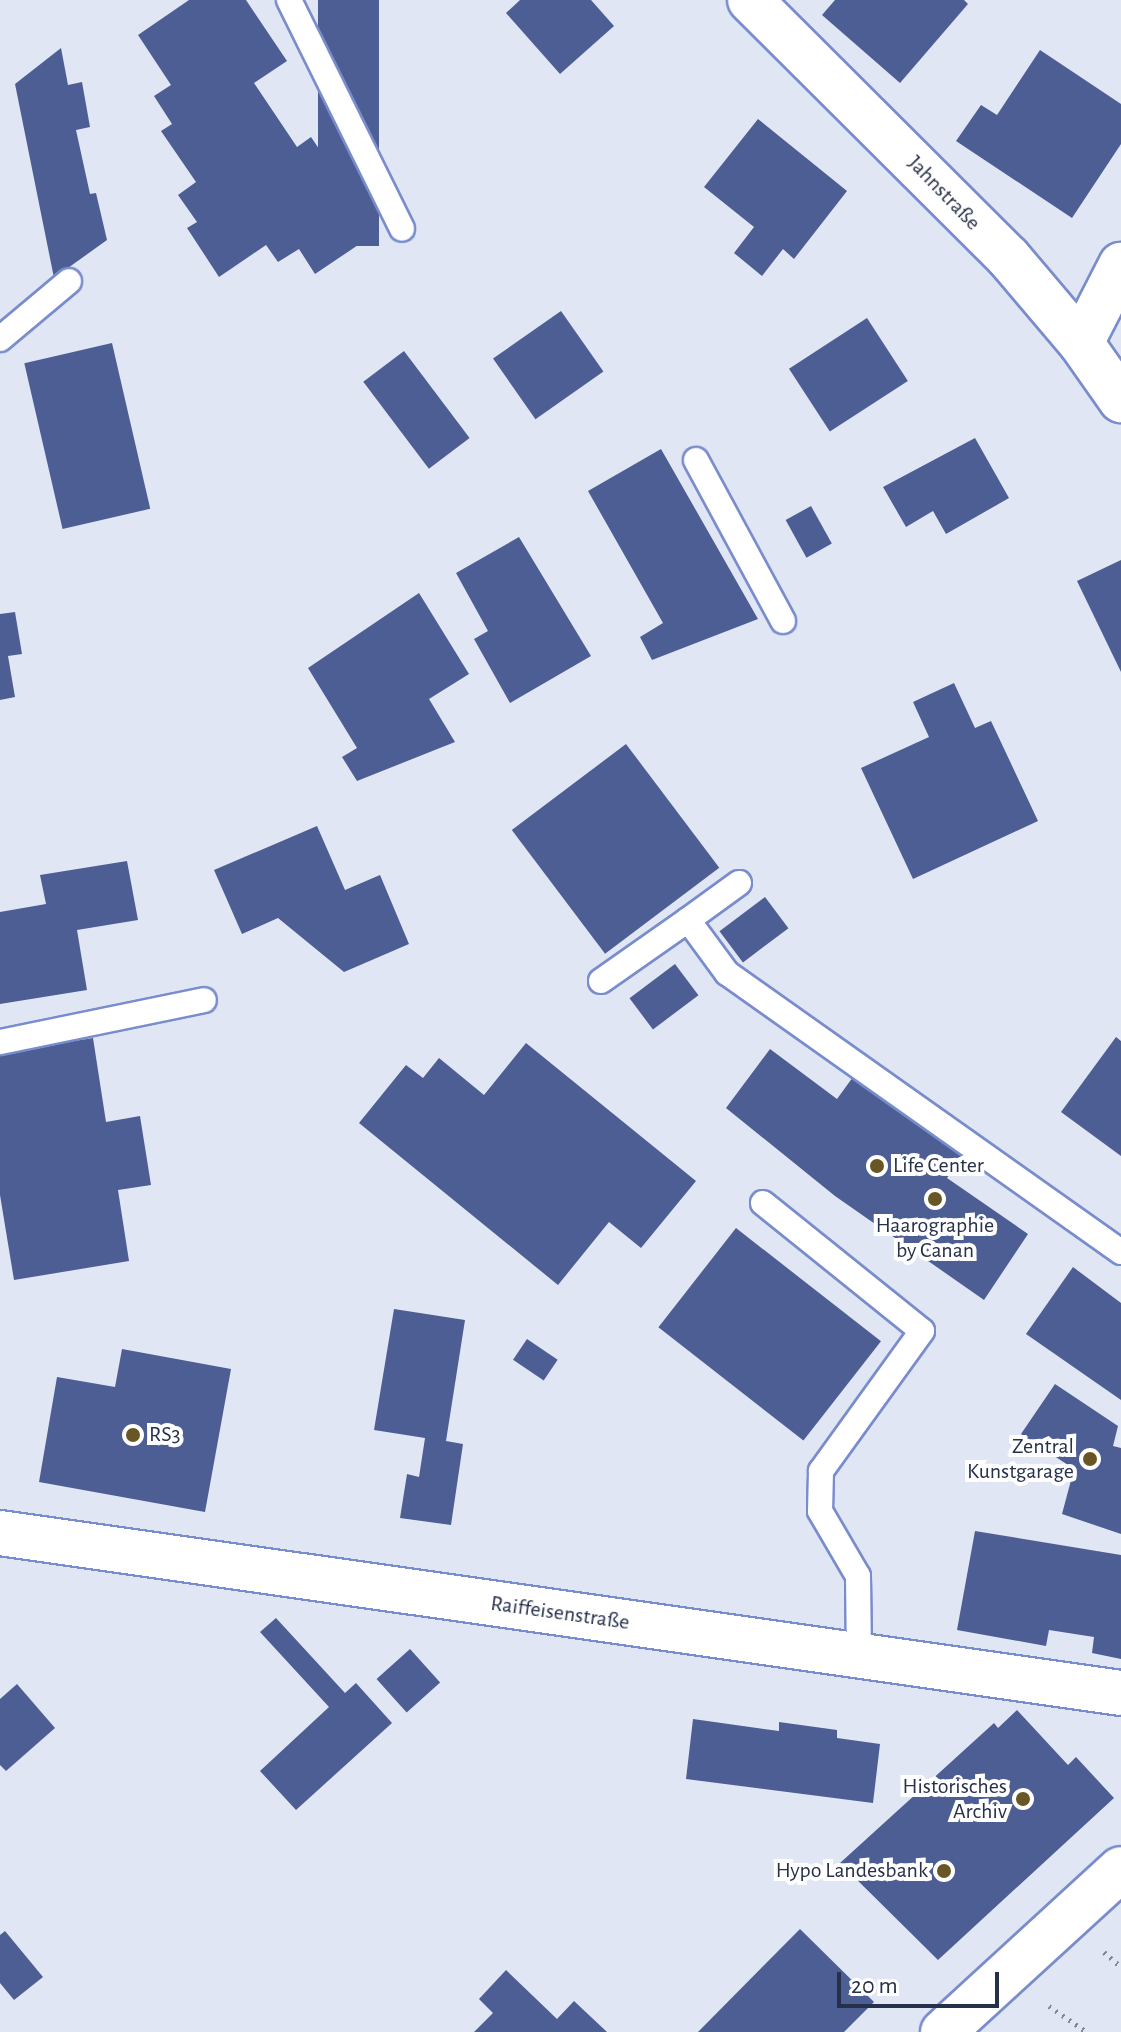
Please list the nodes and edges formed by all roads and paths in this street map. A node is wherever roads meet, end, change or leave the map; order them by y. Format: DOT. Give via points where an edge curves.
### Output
graph roads {
  1 [pos="289,0"];
  2 [pos="750,0"];
  3 [pos="402,229"];
  4 [pos="1121,265"];
  5 [pos="69,281"];
  6 [pos="0,339"];
  7 [pos="1081,343"];
  8 [pos="1121,400"];
  9 [pos="696,460"];
  10 [pos="783,621"];
  11 [pos="739,883"];
  12 [pos="688,920"];
  13 [pos="601,981"];
  14 [pos="204,1000"];
  15 [pos="0,1042"];
  16 [pos="763,1203"];
  17 [pos="1121,1252"];
  18 [pos="0,1533"];
  19 [pos="859,1654"];
  20 [pos="1121,1693"];
  21 [pos="1121,1869"];
  22 [pos="1104,1952"];
  23 [pos="1121,1967"];
  24 [pos="1049,2006"];
  25 [pos="943,2032"];
  26 [pos="1087,2032"];
  1 -- 3 [label="lane"];
  2 -- 7 [label="street, Jahnstraße" via="1008,257"];
  4 -- 7 [label="street"];
  5 -- 6 [label="lane"];
  7 -- 8 [label="street, Jahnstraße"];
  9 -- 10 [label="lane"];
  11 -- 12 [label="lane"];
  12 -- 13 [label="lane"];
  12 -- 17 [label="lane" via="727,973"];
  14 -- 15 [label="lane"];
  16 -- 19 [label="lane" via="922,1331 821,1471 820,1511 858,1576"];
  18 -- 19 [label="street, Raiffeisenstraße"];
  19 -- 20 [label="street, Raiffeisenstraße"];
  21 -- 25 [label="street"];
  22 -- 23 [label="path"];
  24 -- 26 [label="path"];
}
